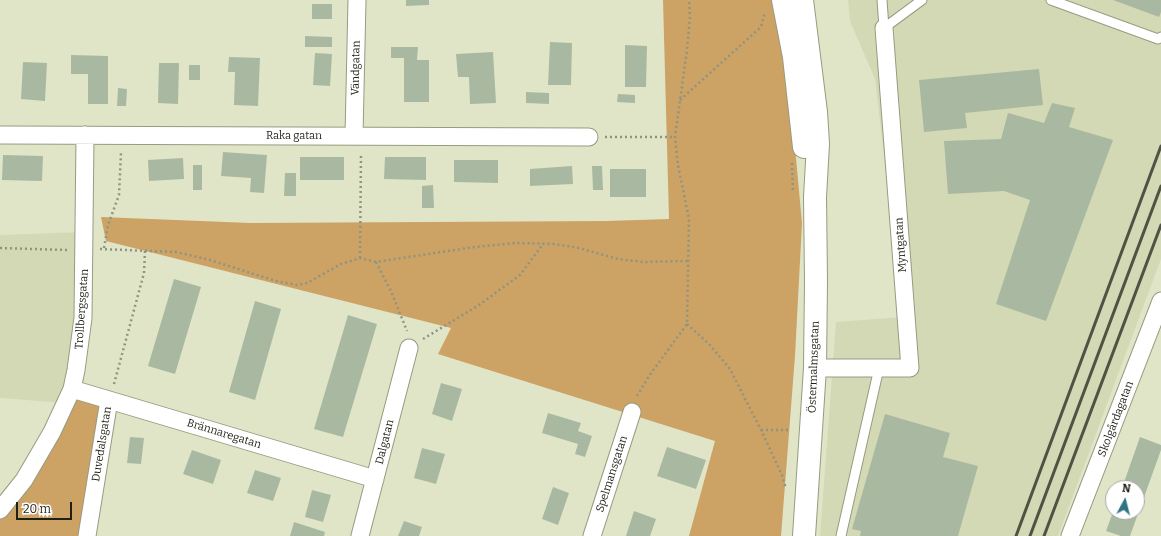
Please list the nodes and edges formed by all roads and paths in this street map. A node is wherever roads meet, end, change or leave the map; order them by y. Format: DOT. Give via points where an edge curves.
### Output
graph roads {
  1 [pos="357,0"];
  2 [pos="689,0"];
  3 [pos="802,0"];
  4 [pos="882,0"];
  5 [pos="922,0"];
  6 [pos="1051,0"];
  7 [pos="775,4"];
  8 [pos="884,28"];
  9 [pos="1161,37"];
  10 [pos="680,100"];
  11 [pos="0,134"];
  12 [pos="85,135"];
  13 [pos="122,135"];
  14 [pos="354,136"];
  15 [pos="589,137"];
  16 [pos="676,138"];
  17 [pos="792,163"];
  18 [pos="793,195"];
  19 [pos="815,197"];
  20 [pos="543,244"];
  21 [pos="0,248"];
  22 [pos="104,248"];
  23 [pos="85,249"];
  24 [pos="145,251"];
  25 [pos="360,258"];
  26 [pos="688,261"];
  27 [pos="376,262"];
  28 [pos="1161,301"];
  29 [pos="687,324"];
  30 [pos="409,348"];
  31 [pos="815,368"];
  32 [pos="879,368"];
  33 [pos="72,389"];
  34 [pos="109,400"];
  35 [pos="632,412"];
  36 [pos="798,429"];
  37 [pos="761,430"];
  38 [pos="375,479"];
  39 [pos="786,490"];
  40 [pos="0,510"];
  41 [pos="87,536"];
  42 [pos="360,536"];
  43 [pos="592,536"];
  44 [pos="804,536"];
  45 [pos="840,536"];
  46 [pos="1070,536"];
  1 -- 14 [label="street, Vändgatan"];
  2 -- 10 [label="path" via="690,18"];
  3 -- 19 [label="main road, Östermalmsgatan" via="816,112 818,144"];
  4 -- 8 [label="lane"];
  5 -- 8 [label="lane"];
  6 -- 9 [label="lane" via="1158,39"];
  7 -- 10 [label="path" via="764,14 761,27"];
  7 -- 19 [label="main road, Östermalmsgatan" via="794,57 804,146"];
  8 -- 32 [label="street, Myntgatan" via="910,368"];
  10 -- 16 [label="path"];
  11 -- 12 [label="street, Raka gatan"];
  12 -- 13 [label="street, Raka gatan"];
  12 -- 23 [label="street, Trollbergsgatan"];
  13 -- 14 [label="street, Raka gatan"];
  13 -- 22 [label="path" via="119,195 108,225"];
  14 -- 15 [label="street, Raka gatan"];
  14 -- 25 [label="path" via="361,145"];
  15 -- 16 [label="path"];
  16 -- 26 [label="path" via="678,165 689,219"];
  17 -- 18 [label="path"];
  19 -- 31 [label="main road, Östermalmsgatan"];
  20 -- 26 [label="path" via="579,248 618,259 643,262"];
  20 -- 27 [label="path" via="516,242 475,246"];
  20 -- 30 [label="path" via="520,275 479,305"];
  21 -- 23 [label="path"];
  22 -- 23 [label="path"];
  22 -- 24 [label="path"];
  23 -- 33 [label="street, Trollbergsgatan" via="83,318"];
  24 -- 25 [label="path" via="176,252 276,281 297,284 307,283 341,264"];
  24 -- 34 [label="path" via="144,273"];
  25 -- 27 [label="path"];
  26 -- 29 [label="path"];
  27 -- 30 [label="path" via="408,333"];
  28 -- 46 [label="street, Skolgårdagatan"];
  29 -- 35 [label="path" via="649,376"];
  29 -- 37 [label="path" via="709,344 730,369"];
  30 -- 38 [label="street, Dalgatan"];
  31 -- 32 [label="street, Myntgatan"];
  31 -- 36 [label="main road, Östermalmsgatan"];
  32 -- 45 [label="lane"];
  33 -- 34 [label="street, Brännaregatan"];
  33 -- 40 [label="street, Trollbergsgatan" via="40,455"];
  34 -- 38 [label="street, Brännaregatan"];
  34 -- 41 [label="street, Duvedalsgatan"];
  35 -- 43 [label="street, Spelmansgatan"];
  36 -- 37 [label="path"];
  36 -- 44 [label="main road, Östermalmsgatan"];
  37 -- 39 [label="path" via="782,475"];
  38 -- 42 [label="street, Dalgatan"];
}
